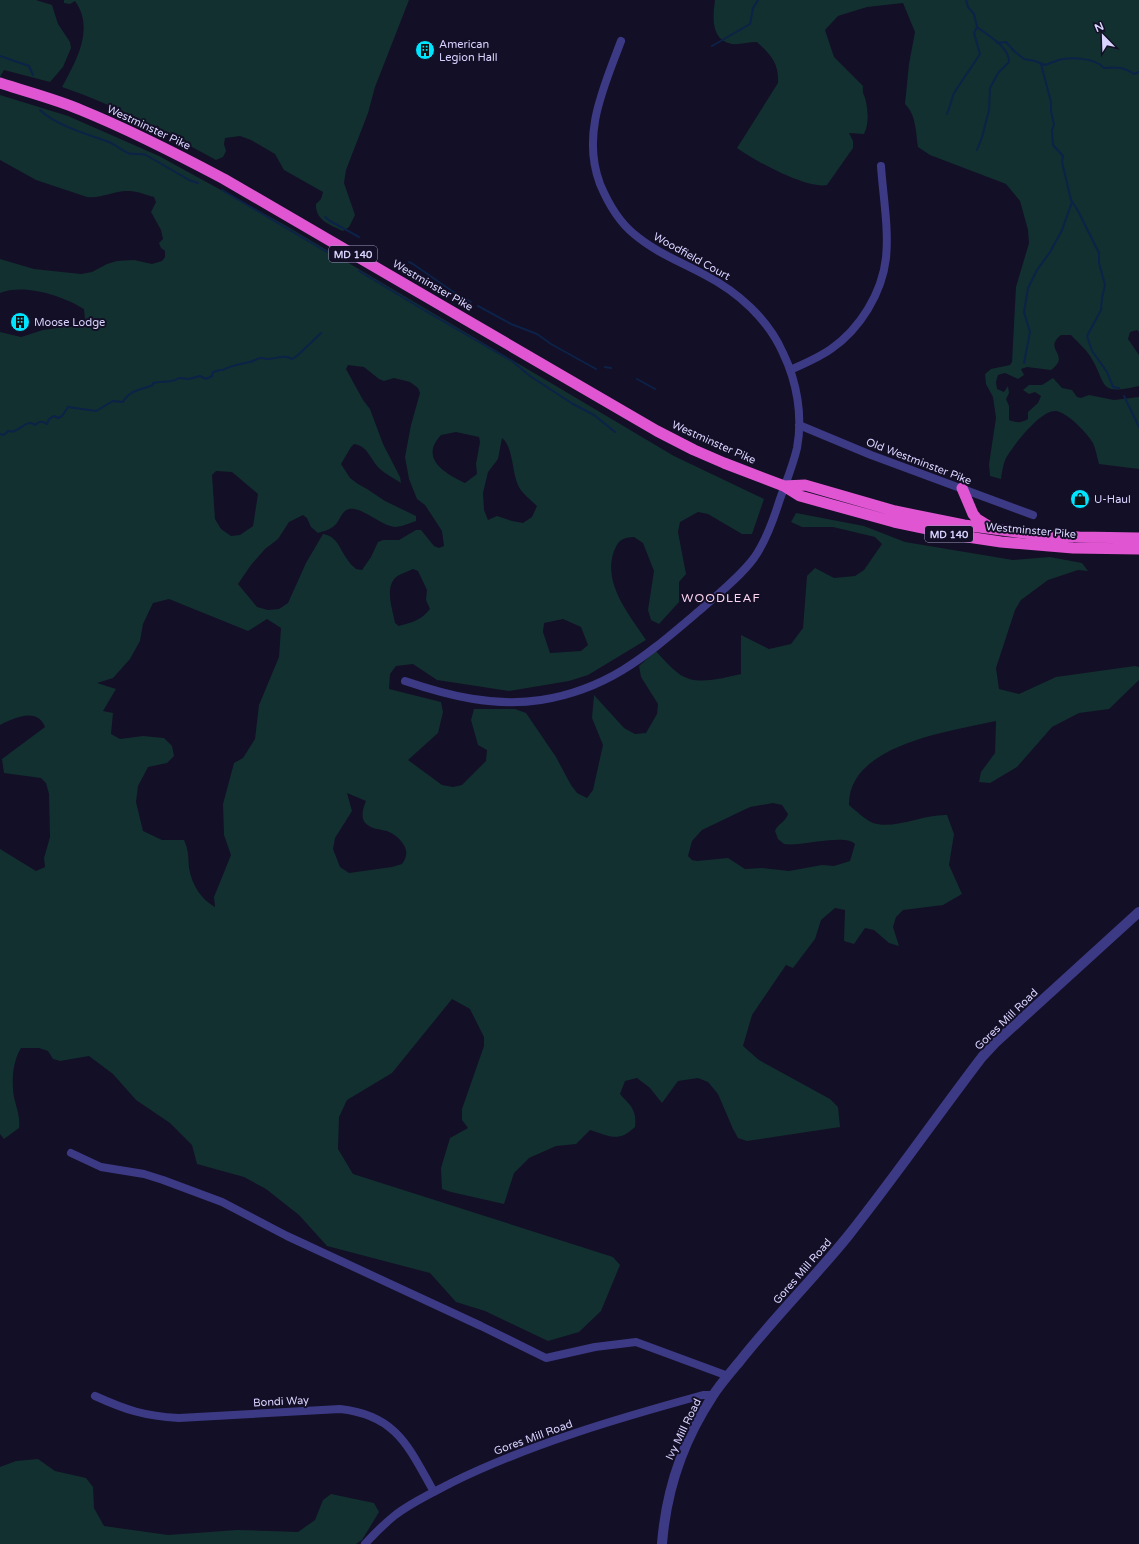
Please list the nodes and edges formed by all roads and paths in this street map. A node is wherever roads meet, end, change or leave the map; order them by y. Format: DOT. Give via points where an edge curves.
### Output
graph roads {
  1 [pos="621,40"];
  2 [pos="0,83"];
  3 [pos="881,166"];
  4 [pos="790,370"];
  5 [pos="799,425"];
  6 [pos="784,486"];
  7 [pos="962,488"];
  8 [pos="1033,515"];
  9 [pos="992,529"];
  10 [pos="1139,538"];
  11 [pos="1139,549"];
  12 [pos="405,681"];
  13 [pos="1139,912"];
  14 [pos="72,1153"];
  15 [pos="728,1376"];
  16 [pos="712,1395"];
  17 [pos="95,1396"];
  18 [pos="434,1492"];
  19 [pos="365,1544"];
  20 [pos="662,1544"];
  1 -- 4 [label="street, Woodfield Court" via="593,128 592,145 596,169 610,206 625,225 644,241 722,284 748,304 775,338"];
  2 -- 6 [label="highway, Westminster Pike / MD 140" via="80,110 164,147 224,179 657,431 724,463"];
  3 -- 4 [label="street" via="886,257 875,294 864,315 839,343 820,356"];
  4 -- 5 [label="street, Woodfield Court" via="798,401"];
  5 -- 6 [label="street, Woodfield Court" via="796,449"];
  5 -- 7 [label="street, Old Westminster Pike"];
  6 -- 9 [label="highway, Westminster Pike / MD 140" via="805,485 895,511"];
  6 -- 11 [label="highway, Westminster Pike / MD 140" via="800,496 894,522 961,536 1039,546"];
  6 -- 12 [label="street, Woodfield Court" via="770,528 754,559 659,645 612,677 578,691 518,702 470,700"];
  7 -- 8 [label="street, Old Westminster Pike"];
  7 -- 9 [label="highway" via="973,514"];
  9 -- 10 [label="highway, Westminster Pike / MD 140" via="1071,537"];
  13 -- 15 [label="street, Gores Mill Road" via="982,1057 853,1230"];
  14 -- 15 [label="street" via="101,1167 144,1174 222,1202 287,1236 546,1358 595,1347 636,1342"];
  15 -- 16 [label="street, Gores Mill Road"];
  16 -- 18 [label="street, Gores Mill Road" via="692,1398 549,1443 488,1466"];
  16 -- 20 [label="street, Ivy Mill Road" via="676,1471 666,1511"];
  17 -- 18 [label="street, Bondi Way" via="138,1414 165,1418 340,1409 366,1414 377,1418 398,1434"];
  18 -- 19 [label="street, Gores Mill Road" via="395,1515"];
}
